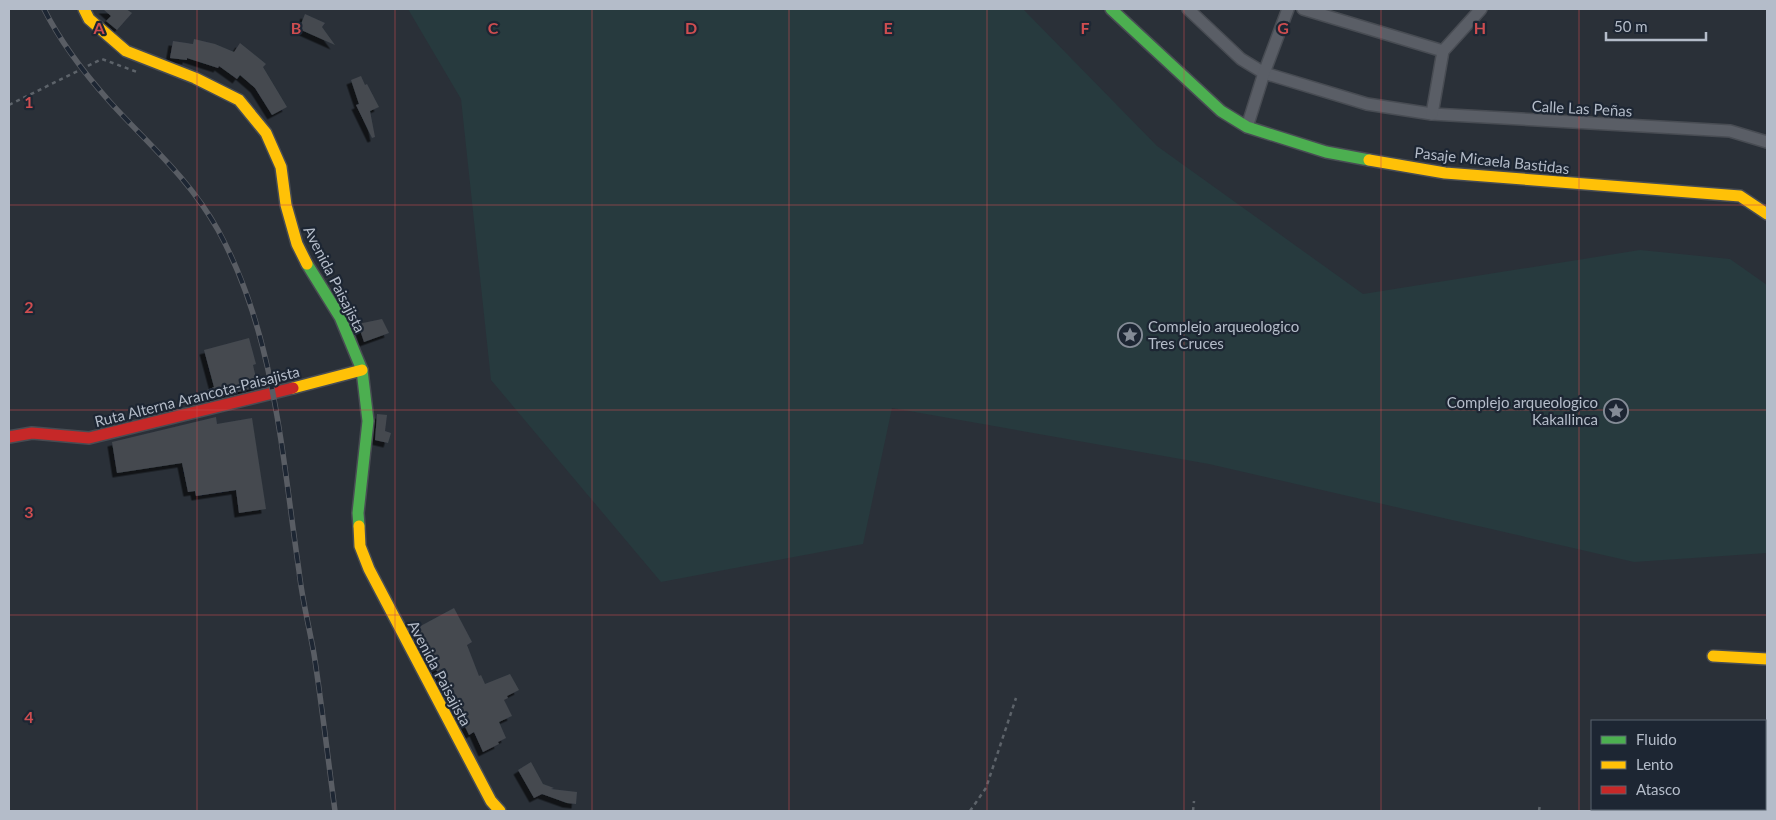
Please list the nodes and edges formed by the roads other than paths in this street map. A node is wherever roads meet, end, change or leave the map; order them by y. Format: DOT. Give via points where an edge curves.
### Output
graph roads {
  1 [pos="84,9"];
  2 [pos="1111,9"];
  3 [pos="1188,9"];
  4 [pos="1288,9"];
  5 [pos="1303,9"];
  6 [pos="1481,9"];
  7 [pos="1443,51"];
  8 [pos="1264,73"];
  9 [pos="1432,114"];
  10 [pos="1247,127"];
  11 [pos="1767,142"];
  12 [pos="1767,214"];
  13 [pos="362,370"];
  14 [pos="9,437"];
  15 [pos="1713,656"];
  16 [pos="1767,659"];
  17 [pos="500,811"];
  1 -- 13 [label="main road, Avenida Paisajista" via="89,19 126,51 195,78 239,100 266,133 281,167 286,205 297,244 340,317"];
  2 -- 10 [label="main road, Pasaje Micaela Bastidas" via="1221,112"];
  3 -- 8 [label="street, Calle Las Peñas" via="1241,59"];
  4 -- 8 [label="street"];
  5 -- 7 [label="street"];
  6 -- 7 [label="street"];
  7 -- 9 [label="street"];
  8 -- 9 [label="street, Calle Las Peñas" via="1367,104"];
  8 -- 10 [label="street"];
  9 -- 11 [label="street, Calle Las Peñas" via="1730,131"];
  10 -- 12 [label="main road, Pasaje Micaela Bastidas" via="1326,152 1446,173 1740,196"];
  13 -- 14 [label="main road, Ruta Alterna Arancota-Paisajista" via="89,438 32,432"];
  13 -- 17 [label="main road, Avenida Paisajista" via="368,421 358,513 360,546 369,569 491,801"];
  15 -- 16 [label="main road"];
}
